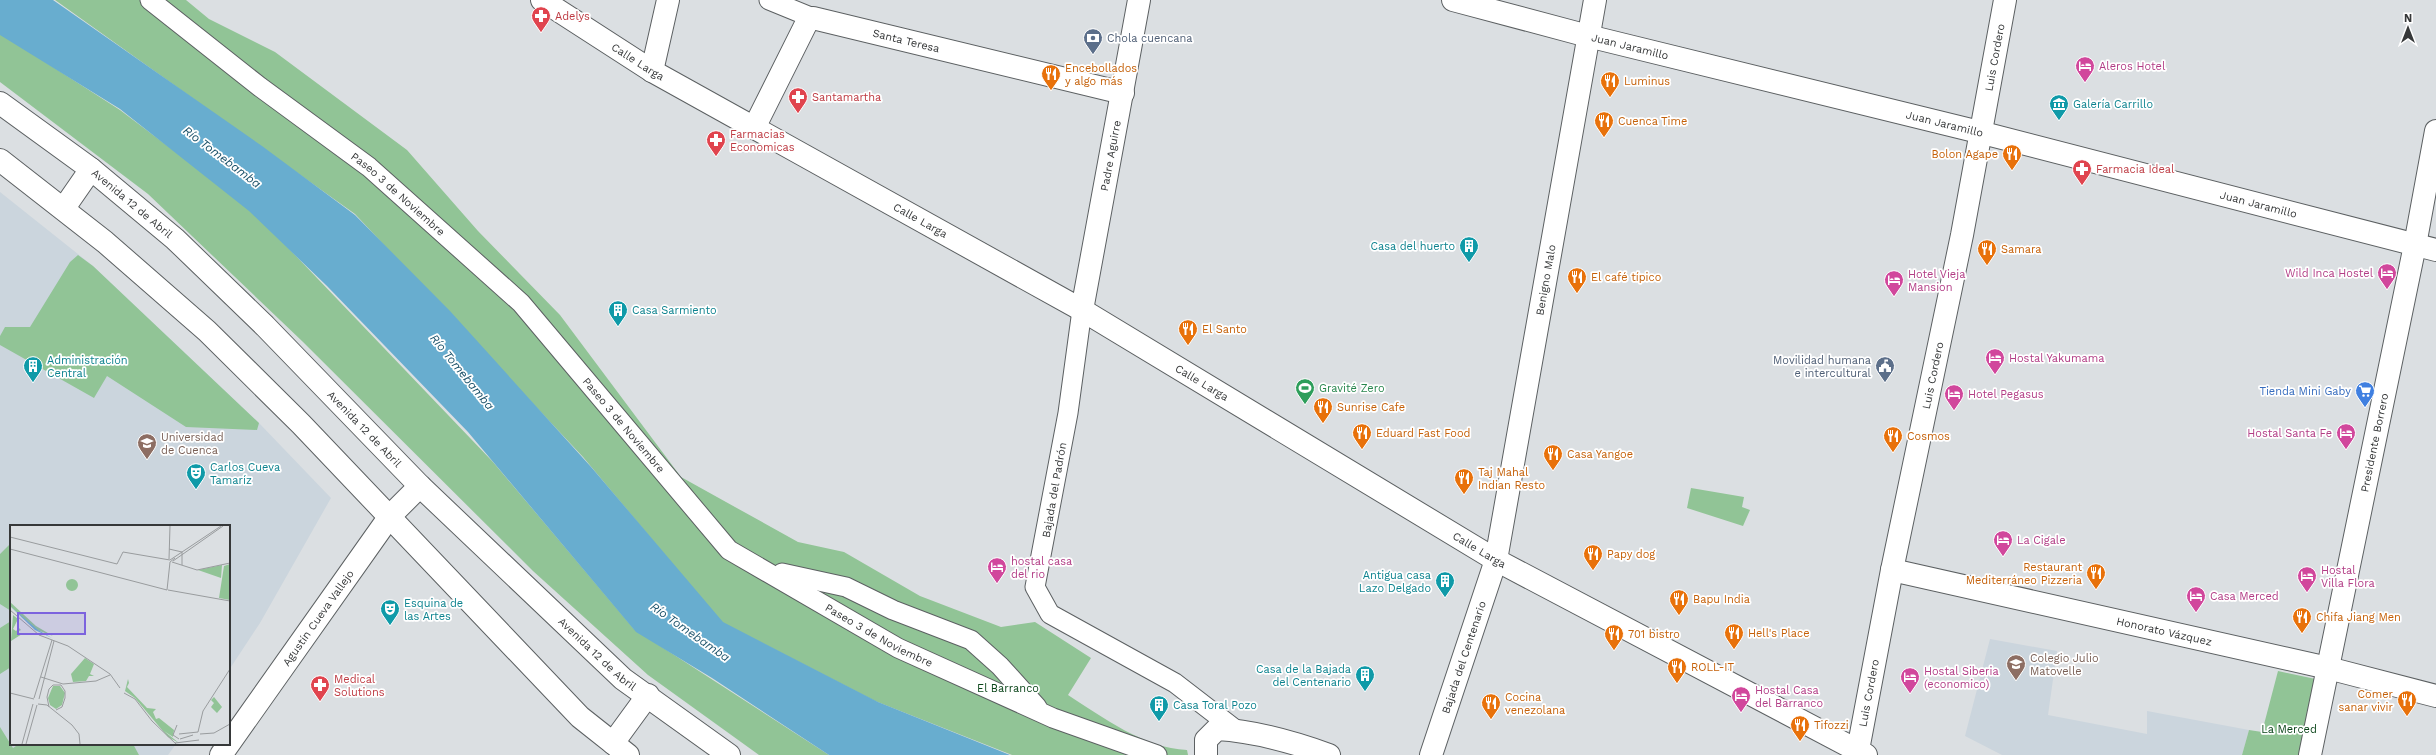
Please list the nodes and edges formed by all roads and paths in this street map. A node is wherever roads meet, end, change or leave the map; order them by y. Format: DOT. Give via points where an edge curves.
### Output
graph roads {
  1 [pos="150,0"];
  2 [pos="542,0"];
  3 [pos="668,0"];
  4 [pos="769,0"];
  5 [pos="1139,0"];
  6 [pos="1453,0"];
  7 [pos="1595,0"];
  8 [pos="2005,0"];
  9 [pos="814,18"];
  10 [pos="1588,36"];
  11 [pos="652,71"];
  12 [pos="1123,93"];
  13 [pos="0,103"];
  14 [pos="754,128"];
  15 [pos="2436,130"];
  16 [pos="1979,132"];
  17 [pos="0,160"];
  18 [pos="91,169"];
  19 [pos="64,208"];
  20 [pos="2426,248"];
  21 [pos="1082,310"];
  22 [pos="420,486"];
  23 [pos="390,516"];
  24 [pos="1496,560"];
  25 [pos="756,566"];
  26 [pos="1892,570"];
  27 [pos="2328,668"];
  28 [pos="648,695"];
  29 [pos="2436,696"];
  30 [pos="1043,713"];
  31 [pos="1236,730"];
  32 [pos="230,742"];
  33 [pos="228,745"];
  34 [pos="620,749"];
  35 [pos="1862,753"];
  36 [pos="221,755"];
  37 [pos="729,755"];
  38 [pos="1157,755"];
  39 [pos="1206,755"];
  40 [pos="1329,755"];
  41 [pos="1431,755"];
  42 [pos="2310,755"];
  1 -- 25 [label="street, Paseo 3 de Noviembre" via="260,87 369,167 521,303 729,550"];
  2 -- 11 [label="street, Calle Larga"];
  3 -- 11 [label="street"];
  4 -- 9 [label="street"];
  5 -- 12 [label="street, Padre Aguirre"];
  6 -- 10 [label="street, Juan Jaramillo"];
  7 -- 10 [label="street, Benigno Malo"];
  8 -- 16 [label="street, Luis Cordero"];
  9 -- 12 [label="street, Santa Teresa"];
  9 -- 14 [label="street" via="808,20"];
  10 -- 16 [label="street, Juan Jaramillo"];
  10 -- 24 [label="street, Benigno Malo"];
  11 -- 14 [label="street, Calle Larga"];
  12 -- 21 [label="street, Padre Aguirre"];
  13 -- 18 [label="street, Avenida 12 de Abril"];
  14 -- 21 [label="street, Calle Larga"];
  15 -- 20 [label="street, Presidente Borrero"];
  16 -- 20 [label="street, Juan Jaramillo"];
  16 -- 26 [label="street, Luis Cordero" via="1962,235"];
  17 -- 19 [label="street"];
  18 -- 19 [label="street"];
  18 -- 22 [label="street, Avenida 12 de Abril" via="175,239"];
  19 -- 23 [label="street" via="207,331"];
  20 -- 27 [label="street, Presidente Borrero"];
  21 -- 24 [label="street, Calle Larga"];
  21 -- 31 [label="street, Bajada del Padrón" via="1068,413 1036,587 1050,614 1175,683"];
  22 -- 23 [label="street, Agustín Cueva Vallejo"];
  22 -- 28 [label="street, Avenida 12 de Abril" via="623,679"];
  23 -- 32 [label="street, Agustín Cueva Vallejo"];
  23 -- 34 [label="street" via="580,716"];
  24 -- 35 [label="street, Calle Larga"];
  24 -- 41 [label="street, Bajada del Centenario"];
  25 -- 30 [label="street, Paseo 3 de Noviembre" via="898,648"];
  25 -- 30 [label="street" via="846,587 893,610 971,640 1000,666"];
  26 -- 27 [label="street, Honorato Vázquez"];
  26 -- 35 [label="street, Luis Cordero"];
  27 -- 29 [label="street, Honorato Vázquez"];
  27 -- 42 [label="street, Presidente Borrero"];
  28 -- 34 [label="street"];
  28 -- 37 [label="street, Avenida 12 de Abril"];
  30 -- 38 [label="street, Paseo 3 de Noviembre"];
  31 -- 39 [label="street" via="1217,729 1206,740"];
  31 -- 40 [label="street" via="1297,743"];
  33 -- 36 [label="street, Agustín Cueva Vallejo"];
}
